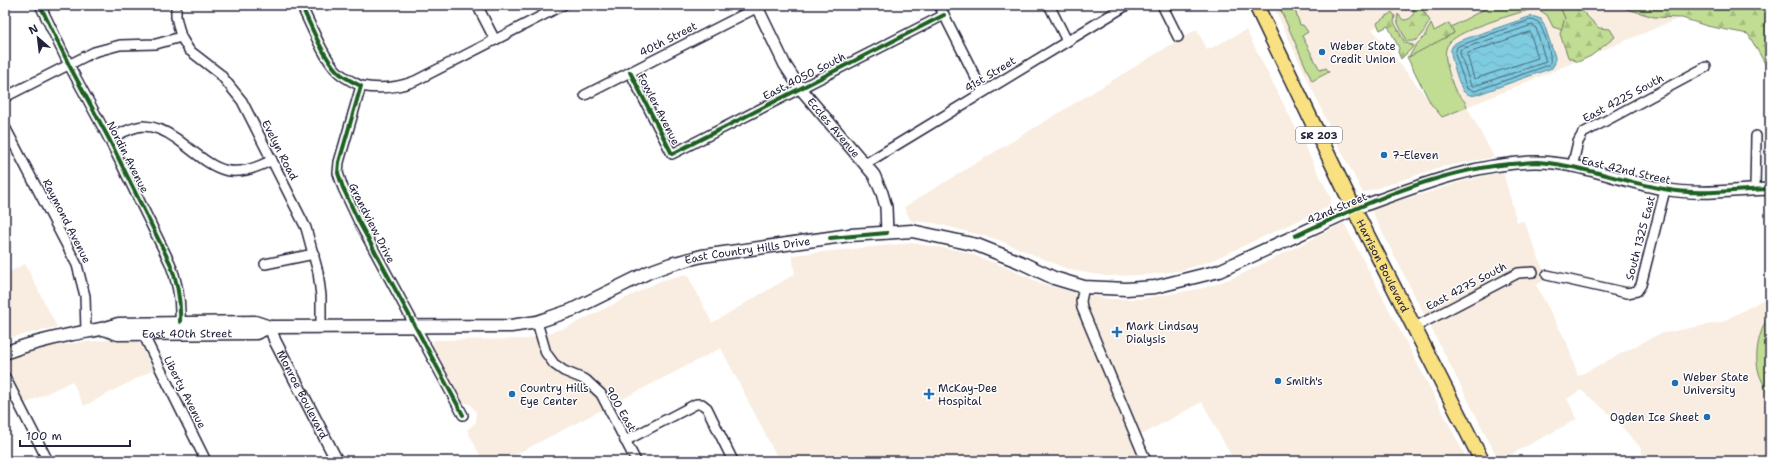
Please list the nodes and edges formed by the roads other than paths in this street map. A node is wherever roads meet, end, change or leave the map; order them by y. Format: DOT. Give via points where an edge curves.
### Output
graph roads {
  1 [pos="40,5"];
  2 [pos="176,5"];
  3 [pos="301,5"];
  4 [pos="477,5"];
  5 [pos="563,5"];
  6 [pos="939,5"];
  7 [pos="1048,5"];
  8 [pos="1127,5"];
  9 [pos="1162,5"];
  10 [pos="1256,5"];
  11 [pos="759,6"];
  12 [pos="944,15"];
  13 [pos="181,37"];
  14 [pos="1178,37"];
  15 [pos="495,40"];
  16 [pos="1067,41"];
  17 [pos="69,65"];
  18 [pos="1706,67"];
  19 [pos="630,72"];
  20 [pos="361,86"];
  21 [pos="800,88"];
  22 [pos="983,92"];
  23 [pos="585,95"];
  24 [pos="5,97"];
  25 [pos="5,127"];
  26 [pos="1756,136"];
  27 [pos="109,139"];
  28 [pos="672,154"];
  29 [pos="272,160"];
  30 [pos="864,164"];
  31 [pos="1572,167"];
  32 [pos="1478,168"];
  33 [pos="1770,189"];
  34 [pos="1665,190"];
  35 [pos="1755,190"];
  36 [pos="1354,209"];
  37 [pos="888,233"];
  38 [pos="314,254"];
  39 [pos="265,264"];
  40 [pos="1533,272"];
  41 [pos="1547,275"];
  42 [pos="1084,287"];
  43 [pos="180,322"];
  44 [pos="537,322"];
  45 [pos="321,326"];
  46 [pos="415,326"];
  47 [pos="270,327"];
  48 [pos="1413,328"];
  49 [pos="104,329"];
  50 [pos="86,331"];
  51 [pos="143,334"];
  52 [pos="5,353"];
  53 [pos="5,377"];
  54 [pos="463,415"];
  55 [pos="626,441"];
  56 [pos="48,461"];
  57 [pos="206,461"];
  58 [pos="337,461"];
  59 [pos="636,461"];
  60 [pos="733,461"];
  61 [pos="1146,461"];
  62 [pos="1482,461"];
  1 -- 17 [label="street, Nordin Avenue"];
  2 -- 13 [label="street, Evelyn Road"];
  3 -- 20 [label="street" via="329,61 338,72"];
  4 -- 15 [label="street"];
  5 -- 15 [label="street"];
  6 -- 12 [label="street"];
  7 -- 16 [label="street"];
  8 -- 16 [label="street, 41st Street"];
  9 -- 14 [label="street"];
  10 -- 36 [label="main road, Harrison Boulevard / SR 203"];
  11 -- 19 [label="street, 40th Street"];
  11 -- 21 [label="street, Eccles Avenue" via="785,65"];
  12 -- 21 [label="street, East 4050 South"];
  12 -- 22 [label="street"];
  13 -- 17 [label="street" via="156,44 130,43 108,47"];
  13 -- 29 [label="street, Evelyn Road" via="190,50 220,74 242,101"];
  15 -- 20 [label="street" via="405,85 385,88"];
  16 -- 22 [label="street, 41st Street"];
  17 -- 24 [label="street"];
  17 -- 27 [label="street, Nordin Avenue"];
  18 -- 31 [label="street, East 4225 South" via="1583,133"];
  19 -- 23 [label="street, 40th Street"];
  19 -- 28 [label="street, Fowler Avenue"];
  20 -- 46 [label="street, Grandview Drive" via="338,173 359,222"];
  21 -- 28 [label="street, East 4050 South"];
  21 -- 30 [label="street, Eccles Avenue"];
  22 -- 30 [label="street, 41st Street"];
  25 -- 50 [label="street, Raymond Avenue" via="76,265 85,296"];
  26 -- 35 [label="street"];
  27 -- 29 [label="street" via="136,127 152,127 169,134 210,164 224,171 246,171"];
  27 -- 43 [label="street, Nordin Avenue" via="177,280"];
  29 -- 38 [label="street, Evelyn Road" via="306,228"];
  30 -- 37 [label="street, Eccles Avenue" via="874,174 882,193 888,217"];
  31 -- 32 [label="street, East 42nd Street" via="1535,162"];
  31 -- 34 [label="street, East 42nd Street"];
  32 -- 36 [label="street, 42nd Street" via="1437,179"];
  33 -- 35 [label="street, East 42nd Street"];
  34 -- 35 [label="street, East 42nd Street"];
  34 -- 41 [label="street, South 1325 East" via="1642,285 1637,291 1627,293"];
  36 -- 42 [label="main road, 42nd Street" via="1219,271 1155,287"];
  36 -- 48 [label="main road, Harrison Boulevard / SR 203"];
  37 -- 42 [label="main road, East Country Hills Drive" via="912,231 977,245 1054,278"];
  37 -- 44 [label="main road, East Country Hills Drive" via="850,235 717,254 671,264 649,272 572,310"];
  38 -- 39 [label="street"];
  38 -- 45 [label="street, Evelyn Road" via="321,296"];
  40 -- 48 [label="street, East 4275 South" via="1518,273"];
  42 -- 61 [label="street" via="1082,308"];
  43 -- 47 [label="main road, East 40th Street" via="255,322"];
  43 -- 49 [label="main road, East 40th Street" via="118,324"];
  44 -- 46 [label="main road, East Country Hills Drive" via="485,327"];
  44 -- 55 [label="street, 900 East" via="546,353 554,364 586,380 601,394"];
  45 -- 46 [label="main road, East 40th Street"];
  45 -- 47 [label="main road, East 40th Street"];
  46 -- 54 [label="street, Grandview Drive"];
  47 -- 51 [label="main road, East 40th Street" via="256,333"];
  47 -- 58 [label="street, Monroe Boulevard"];
  48 -- 62 [label="main road, Harrison Boulevard / SR 203"];
  49 -- 50 [label="main road, East 40th Street"];
  49 -- 51 [label="main road, East 40th Street" via="118,334"];
  50 -- 52 [label="main road, East 40th Street"];
  51 -- 57 [label="street, Liberty Avenue"];
  53 -- 56 [label="street"];
  55 -- 59 [label="street, 900 East"];
  55 -- 60 [label="street" via="696,404 702,404 707,408"];
}
